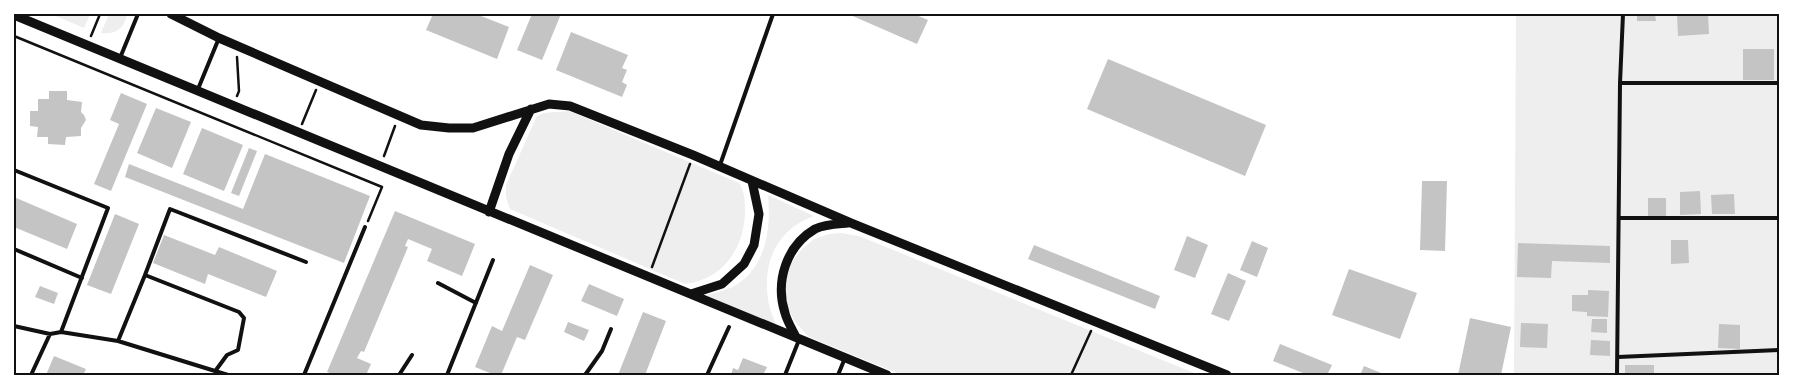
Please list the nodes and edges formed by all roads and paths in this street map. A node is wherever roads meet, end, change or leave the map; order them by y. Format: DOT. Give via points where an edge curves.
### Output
graph roads {
  1 [pos="100,14"];
  2 [pos="138,14"];
  3 [pos="171,14"];
  4 [pos="773,14"];
  5 [pos="1623,14"];
  6 [pos="14,15"];
  7 [pos="14,36"];
  8 [pos="219,38"];
  9 [pos="86,46"];
  10 [pos="236,46"];
  11 [pos="119,59"];
  12 [pos="320,82"];
  13 [pos="1620,83"];
  14 [pos="1779,83"];
  15 [pos="197,91"];
  16 [pos="233,107"];
  17 [pos="531,109"];
  18 [pos="399,116"];
  19 [pos="298,133"];
  20 [pos="693,156"];
  21 [pos="380,166"];
  22 [pos="720,167"];
  23 [pos="14,170"];
  24 [pos="752,181"];
  25 [pos="374,184"];
  26 [pos="489,212"];
  27 [pos="1620,218"];
  28 [pos="1779,218"];
  29 [pos="851,223"];
  30 [pos="365,227"];
  31 [pos="14,249"];
  32 [pos="493,260"];
  33 [pos="306,262"];
  34 [pos="144,275"];
  35 [pos="649,277"];
  36 [pos="82,278"];
  37 [pos="438,283"];
  38 [pos="691,294"];
  39 [pos="476,302"];
  40 [pos="1095,322"];
  41 [pos="14,326"];
  42 [pos="729,327"];
  43 [pos="612,329"];
  44 [pos="62,332"];
  45 [pos="50,334"];
  46 [pos="798,338"];
  47 [pos="118,341"];
  48 [pos="1779,350"];
  49 [pos="412,355"];
  50 [pos="1618,357"];
  51 [pos="845,358"];
  52 [pos="216,370"];
  53 [pos="31,375"];
  54 [pos="228,375"];
  55 [pos="304,375"];
  56 [pos="399,375"];
  57 [pos="447,375"];
  58 [pos="585,375"];
  59 [pos="707,375"];
  60 [pos="785,375"];
  61 [pos="838,375"];
  62 [pos="887,375"];
  63 [pos="1071,375"];
  64 [pos="1227,375"];
  65 [pos="1617,375"];
  1 -- 9 [label="path"];
  2 -- 11 [label="lane"];
  3 -- 8 [label="street"];
  4 -- 22 [label="lane"];
  5 -- 13 [label="lane"];
  6 -- 9 [label="street"];
  7 -- 25 [label="path"];
  8 -- 10 [label="street"];
  8 -- 15 [label="lane"];
  9 -- 11 [label="street"];
  10 -- 12 [label="street"];
  10 -- 16 [label="path" via="240,90"];
  11 -- 15 [label="street"];
  12 -- 18 [label="street"];
  12 -- 19 [label="path"];
  13 -- 14 [label="lane"];
  13 -- 27 [label="lane"];
  15 -- 16 [label="street"];
  16 -- 19 [label="street"];
  17 -- 18 [label="street" via="473,128 422,125"];
  17 -- 20 [label="street" via="550,104 570,106"];
  17 -- 26 [label="street" via="509,154"];
  18 -- 21 [label="path"];
  19 -- 21 [label="street"];
  20 -- 22 [label="street"];
  20 -- 35 [label="path"];
  21 -- 25 [label="path"];
  21 -- 26 [label="street"];
  22 -- 24 [label="street"];
  23 -- 36 [label="lane" via="108,208"];
  24 -- 29 [label="street"];
  24 -- 38 [label="street" via="759,222 754,245 744,264 722,284"];
  25 -- 30 [label="path" via="382,187"];
  26 -- 35 [label="street"];
  27 -- 28 [label="lane"];
  27 -- 50 [label="lane"];
  29 -- 40 [label="street"];
  29 -- 46 [label="street" via="816,229 803,237 792,250 783,271 781,291 785,313"];
  30 -- 55 [label="lane"];
  31 -- 36 [label="lane"];
  32 -- 39 [label="lane"];
  33 -- 34 [label="lane" via="170,209"];
  34 -- 47 [label="lane"];
  34 -- 52 [label="lane" via="239,312 244,318 238,350 227,355"];
  35 -- 38 [label="street"];
  36 -- 44 [label="lane"];
  37 -- 39 [label="lane"];
  38 -- 46 [label="street"];
  39 -- 57 [label="lane"];
  40 -- 63 [label="path"];
  40 -- 64 [label="street"];
  41 -- 45 [label="lane"];
  42 -- 59 [label="lane"];
  43 -- 58 [label="lane" via="602,351"];
  44 -- 45 [label="lane"];
  44 -- 47 [label="lane"];
  45 -- 53 [label="lane"];
  46 -- 51 [label="street"];
  46 -- 60 [label="lane"];
  47 -- 52 [label="lane"];
  48 -- 50 [label="lane"];
  49 -- 56 [label="lane"];
  50 -- 65 [label="lane"];
  51 -- 61 [label="lane"];
  51 -- 62 [label="street"];
  52 -- 54 [label="lane"];
}
